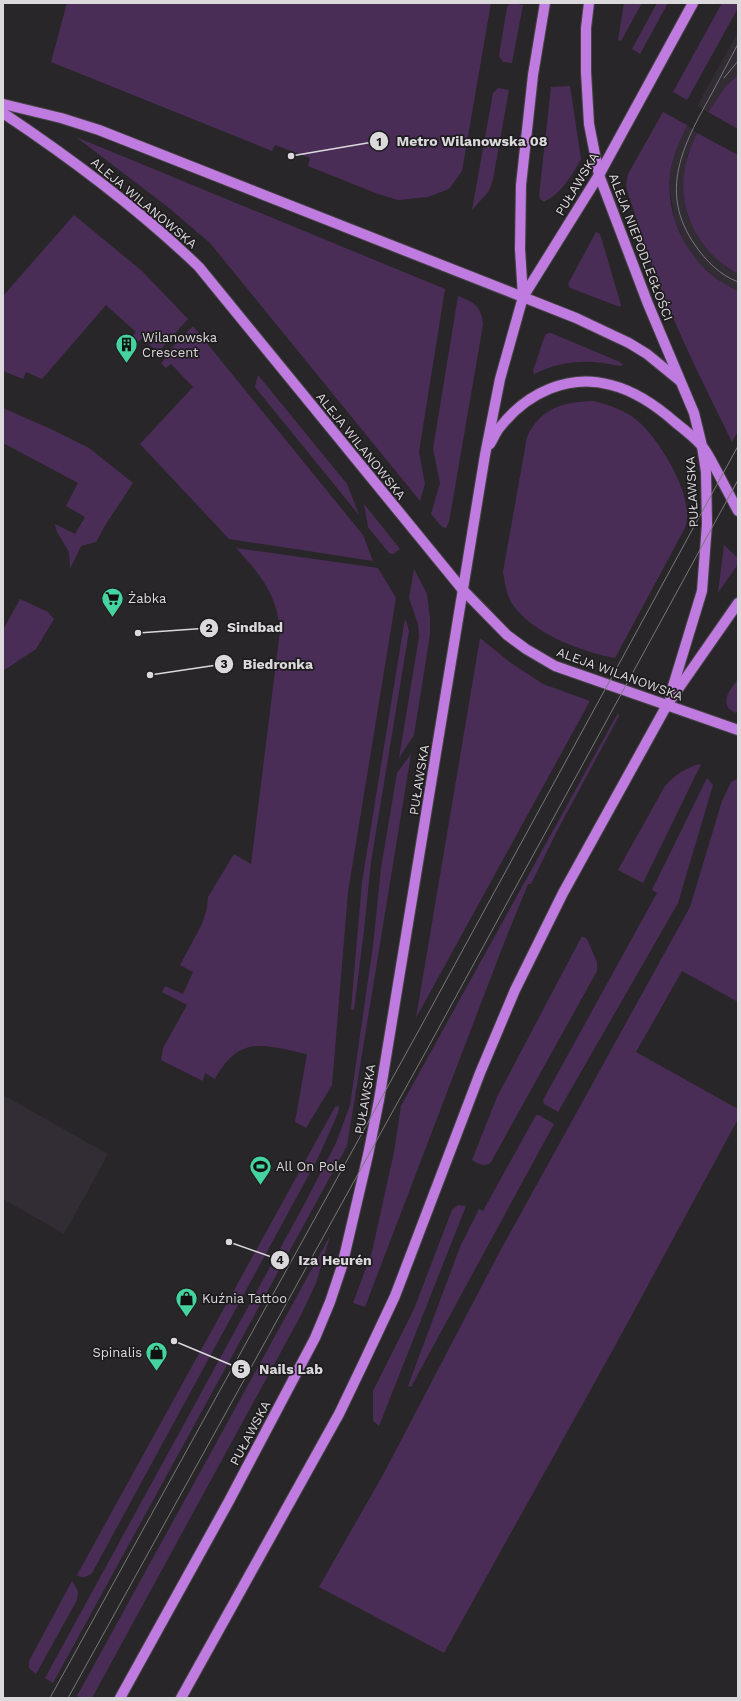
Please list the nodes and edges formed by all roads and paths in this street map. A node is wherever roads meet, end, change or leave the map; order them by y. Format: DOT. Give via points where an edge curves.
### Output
graph roads {
  1 [pos="545,3"];
  2 [pos="588,3"];
  3 [pos="693,3"];
  4 [pos="3,104"];
  5 [pos="3,113"];
  6 [pos="599,175"];
  7 [pos="523,297"];
  8 [pos="680,381"];
  9 [pos="702,446"];
  10 [pos="485,455"];
  11 [pos="738,511"];
  12 [pos="462,589"];
  13 [pos="738,603"];
  14 [pos="667,705"];
  15 [pos="738,730"];
  16 [pos="120,1698"];
  17 [pos="182,1698"];
  1 -- 7 [label="main road" via="533,75 521,185 520,249"];
  2 -- 6 [label="main road, ALEJA NIEPODLEGŁOŚCI" via="588,116"];
  3 -- 6 [label="main road, PUŁAWSKA"];
  4 -- 7 [label="main road" via="61,118 125,140"];
  5 -- 12 [label="main road, ALEJA WILANOWSKA" via="48,143 139,213 199,267"];
  6 -- 7 [label="main road, PUŁAWSKA"];
  6 -- 8 [label="main road, ALEJA NIEPODLEGŁOŚCI" via="640,285"];
  7 -- 8 [label="main road" via="576,318 629,344 647,354"];
  7 -- 10 [label="main road, PUŁAWSKA" via="500,379"];
  8 -- 9 [label="main road, ALEJA NIEPODLEGŁOŚCI" via="694,413"];
  9 -- 10 [label="main road, PUŁAWSKA" via="664,413 631,393 610,384 582,382 553,387 525,401 500,427"];
  9 -- 11 [label="main road"];
  9 -- 14 [label="main road, PUŁAWSKA" via="707,486 707,524 702,591"];
  10 -- 12 [label="main road, PUŁAWSKA"];
  12 -- 14 [label="main road, ALEJA WILANOWSKA" via="507,635 540,658 582,676"];
  12 -- 16 [label="main road, PUŁAWSKA" via="379,1100 342,1266 315,1338"];
  13 -- 14 [label="main road, PUŁAWSKA"];
  14 -- 15 [label="main road, ALEJA WILANOWSKA"];
  14 -- 17 [label="main road, PUŁAWSKA" via="563,893 515,990 480,1073 395,1296 364,1364"];
}
